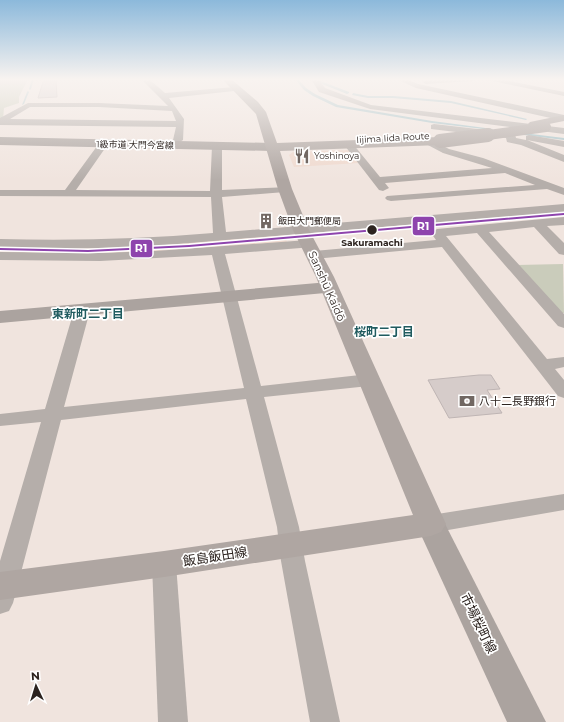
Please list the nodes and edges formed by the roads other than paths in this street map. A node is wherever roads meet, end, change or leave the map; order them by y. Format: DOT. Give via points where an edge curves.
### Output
graph roads {
  1 [pos="16,113"];
  2 [pos="176,113"];
  3 [pos="261,113"];
  4 [pos="422,113"];
  5 [pos="539,113"];
  6 [pos="564,118"];
  7 [pos="1,122"];
  8 [pos="564,123"];
  9 [pos="180,124"];
  10 [pos="540,125"];
  11 [pos="564,131"];
  12 [pos="434,136"];
  13 [pos="512,136"];
  14 [pos="0,137"];
  15 [pos="178,140"];
  16 [pos="0,141"];
  17 [pos="103,144"];
  18 [pos="564,144"];
  19 [pos="270,145"];
  20 [pos="217,146"];
  21 [pos="350,146"];
  22 [pos="564,159"];
  23 [pos="506,170"];
  24 [pos="377,180"];
  25 [pos="548,186"];
  26 [pos="285,189"];
  27 [pos="564,192"];
  28 [pos="0,193"];
  29 [pos="68,193"];
  30 [pos="216,194"];
  31 [pos="391,198"];
  32 [pos="564,208"];
  33 [pos="408,221"];
  34 [pos="564,221"];
  35 [pos="537,223"];
  36 [pos="480,229"];
  37 [pos="0,243"];
  38 [pos="308,243"];
  39 [pos="445,243"];
  40 [pos="219,244"];
  41 [pos="564,251"];
  42 [pos="0,256"];
  43 [pos="329,288"];
  44 [pos="231,296"];
  45 [pos="80,310"];
  46 [pos="0,317"];
  47 [pos="564,323"];
  48 [pos="564,362"];
  49 [pos="543,365"];
  50 [pos="369,380"];
  51 [pos="564,392"];
  52 [pos="254,394"];
  53 [pos="52,414"];
  54 [pos="0,420"];
  55 [pos="564,502"];
  56 [pos="431,524"];
  57 [pos="290,544"];
  58 [pos="164,564"];
  59 [pos="2,591"];
  60 [pos="173,722"];
  61 [pos="325,722"];
  62 [pos="527,722"];
  1 -- 7 [label="street"];
  2 -- 9 [label="street"];
  3 -- 19 [label="main road, Sanshū Kaidō"];
  4 -- 11 [label="street"];
  5 -- 6 [label="street"];
  6 -- 10 [label="main road, Iijima Iida Route"];
  7 -- 9 [label="street"];
  8 -- 10 [label="main road, Iijima Iida Route"];
  9 -- 15 [label="street"];
  10 -- 12 [label="main road, Iijima Iida Route, bridge"];
  12 -- 13 [label="street"];
  12 -- 19 [label="main road, Iijima Iida Route"];
  12 -- 21 [label="main road, Iijima Iida Route"];
  12 -- 23 [label="street" via="446,151"];
  13 -- 18 [label="street"];
  13 -- 22 [label="street" via="510,140 523,142"];
  14 -- 15 [label="street"];
  15 -- 19 [label="street"];
  16 -- 17 [label="street, 1級市道 大門今宮線"];
  17 -- 20 [label="street, 1級市道 大門今宮線"];
  17 -- 29 [label="street"];
  19 -- 20 [label="street, 1級市道 大門今宮線"];
  19 -- 21 [label="main road, Iijima Iida Route"];
  19 -- 26 [label="main road, Sanshū Kaidō"];
  20 -- 30 [label="street"];
  21 -- 24 [label="street"];
  23 -- 24 [label="street"];
  23 -- 25 [label="street"];
  24 -- 31 [label="street"];
  25 -- 27 [label="street"];
  25 -- 31 [label="street"];
  26 -- 30 [label="street"];
  26 -- 38 [label="main road, Sanshū Kaidō"];
  28 -- 29 [label="street"];
  29 -- 30 [label="street"];
  30 -- 40 [label="street"];
  31 -- 33 [label="street"];
  32 -- 33 [label="street"];
  33 -- 38 [label="street"];
  34 -- 35 [label="street"];
  35 -- 36 [label="street"];
  35 -- 41 [label="street"];
  36 -- 39 [label="street" via="437,233"];
  36 -- 47 [label="street"];
  37 -- 40 [label="street"];
  38 -- 39 [label="street"];
  38 -- 40 [label="street"];
  38 -- 43 [label="main road, Sanshū Kaidō"];
  39 -- 49 [label="street"];
  40 -- 42 [label="street" via="100,257"];
  40 -- 44 [label="street"];
  43 -- 44 [label="street"];
  43 -- 50 [label="main road, Sanshū Kaidō"];
  44 -- 45 [label="street"];
  44 -- 52 [label="street"];
  45 -- 46 [label="street"];
  45 -- 53 [label="street" via="80,318"];
  48 -- 49 [label="street"];
  49 -- 51 [label="street"];
  50 -- 52 [label="street"];
  50 -- 56 [label="main road, Sanshū Kaidō"];
  52 -- 53 [label="street"];
  52 -- 57 [label="street" via="288,527"];
  53 -- 54 [label="street"];
  53 -- 59 [label="street"];
  55 -- 56 [label="street"];
  56 -- 57 [label="main road, 飯島飯田線"];
  56 -- 62 [label="street, 市場桜町線"];
  57 -- 58 [label="main road, 飯島飯田線"];
  57 -- 61 [label="street"];
  58 -- 59 [label="main road, 飯島飯田線"];
  58 -- 60 [label="street"];
}
